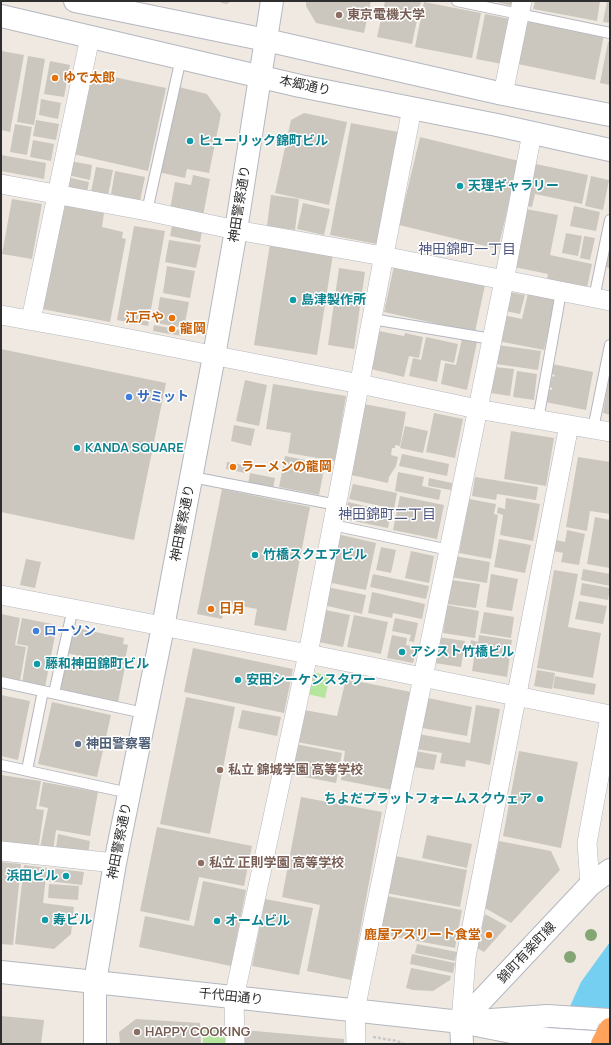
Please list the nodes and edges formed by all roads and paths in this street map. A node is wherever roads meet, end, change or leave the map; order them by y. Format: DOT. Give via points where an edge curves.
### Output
graph roads {
  1 [pos="75,1"];
  2 [pos="272,1"];
  3 [pos="457,1"];
  4 [pos="97,3"];
  5 [pos="520,7"];
  6 [pos="1,16"];
  7 [pos="610,33"];
  8 [pos="90,37"];
  9 [pos="266,40"];
  10 [pos="181,58"];
  11 [pos="260,76"];
  12 [pos="503,94"];
  13 [pos="412,108"];
  14 [pos="610,115"];
  15 [pos="532,133"];
  16 [pos="610,150"];
  17 [pos="1,184"];
  18 [pos="57,194"];
  19 [pos="147,211"];
  20 [pos="610,220"];
  21 [pos="236,230"];
  22 [pos="384,256"];
  23 [pos="504,281"];
  24 [pos="560,292"];
  25 [pos="602,300"];
  26 [pos="1,315"];
  27 [pos="372,319"];
  28 [pos="31,320"];
  29 [pos="492,339"];
  30 [pos="610,345"];
  31 [pos="214,356"];
  32 [pos="360,384"];
  33 [pos="477,409"];
  34 [pos="538,420"];
  35 [pos="569,425"];
  36 [pos="602,431"];
  37 [pos="192,477"];
  38 [pos="337,505"];
  39 [pos="333,525"];
  40 [pos="449,550"];
  41 [pos="1,595"];
  42 [pos="73,608"];
  43 [pos="163,626"];
  44 [pos="308,654"];
  45 [pos="422,678"];
  46 [pos="1,682"];
  47 [pos="44,691"];
  48 [pos="54,693"];
  49 [pos="517,696"];
  50 [pos="144,714"];
  51 [pos="610,716"];
  52 [pos="1,765"];
  53 [pos="27,770"];
  54 [pos="129,793"];
  55 [pos="1,851"];
  56 [pos="115,863"];
  57 [pos="610,870"];
  58 [pos="590,885"];
  59 [pos="1,972"];
  60 [pos="95,982"];
  61 [pos="234,998"];
  62 [pos="355,1010"];
  63 [pos="610,1020"];
  64 [pos="461,1022"];
  65 [pos="610,1029"];
  66 [pos="362,1040"];
  67 [pos="610,1043"];
  68 [pos="95,1044"];
  69 [pos="235,1044"];
  70 [pos="404,1044"];
  71 [pos="462,1044"];
  72 [pos="602,1044"];
  1 -- 4 [label="street"];
  2 -- 9 [label="street, 神田警察通り"];
  3 -- 5 [label="lane"];
  4 -- 9 [label="street"];
  5 -- 7 [label="lane"];
  5 -- 12 [label="street"];
  6 -- 8 [label="street, 本郷通り"];
  8 -- 10 [label="street, 本郷通り"];
  8 -- 18 [label="street"];
  9 -- 11 [label="street, 神田警察通り"];
  9 -- 12 [label="street"];
  10 -- 11 [label="street, 本郷通り"];
  10 -- 19 [label="lane"];
  11 -- 13 [label="street, 本郷通り"];
  11 -- 21 [label="street, 神田警察通り"];
  12 -- 14 [label="street"];
  13 -- 15 [label="street, 本郷通り"];
  13 -- 22 [label="street"];
  15 -- 16 [label="street, 本郷通り"];
  15 -- 23 [label="street"];
  17 -- 18 [label="street"];
  18 -- 19 [label="street"];
  18 -- 28 [label="street"];
  19 -- 21 [label="street"];
  20 -- 25 [label="lane"];
  21 -- 22 [label="street"];
  21 -- 31 [label="street, 神田警察通り"];
  22 -- 23 [label="street"];
  22 -- 27 [label="street"];
  23 -- 24 [label="street"];
  23 -- 29 [label="street"];
  24 -- 25 [label="street"];
  24 -- 34 [label="lane"];
  26 -- 28 [label="street"];
  27 -- 29 [label="lane"];
  27 -- 32 [label="street"];
  28 -- 31 [label="street"];
  29 -- 33 [label="street"];
  30 -- 36 [label="lane"];
  31 -- 32 [label="street"];
  31 -- 37 [label="street, 神田警察通り"];
  32 -- 33 [label="street"];
  32 -- 38 [label="street"];
  33 -- 34 [label="street"];
  33 -- 40 [label="street"];
  34 -- 35 [label="street"];
  35 -- 36 [label="street"];
  35 -- 49 [label="street"];
  37 -- 38 [label="lane"];
  37 -- 43 [label="street, 神田警察通り"];
  38 -- 39 [label="street"];
  39 -- 40 [label="lane"];
  39 -- 44 [label="street"];
  40 -- 45 [label="street"];
  41 -- 42 [label="street"];
  42 -- 43 [label="street"];
  42 -- 48 [label="lane"];
  43 -- 44 [label="street"];
  43 -- 50 [label="street, 神田警察通り"];
  44 -- 45 [label="street"];
  44 -- 61 [label="street"];
  45 -- 49 [label="street"];
  45 -- 62 [label="street"];
  46 -- 47 [label="lane"];
  47 -- 48 [label="lane"];
  47 -- 53 [label="lane"];
  48 -- 50 [label="lane"];
  49 -- 51 [label="street"];
  49 -- 64 [label="street" via="466,957"];
  50 -- 54 [label="street, 神田警察通り"];
  51 -- 58 [label="street" via="587,843"];
  52 -- 53 [label="lane"];
  53 -- 54 [label="lane"];
  54 -- 56 [label="street, 神田警察通り"];
  55 -- 56 [label="street"];
  56 -- 60 [label="street, 神田警察通り"];
  57 -- 58 [label="street, 錦町有楽町線"];
  58 -- 64 [label="street, 錦町有楽町線"];
  59 -- 60 [label="street, 千代田通り"];
  60 -- 61 [label="street, 千代田通り"];
  60 -- 68 [label="street, 神田警察通り"];
  61 -- 62 [label="street, 千代田通り"];
  61 -- 69 [label="street"];
  62 -- 64 [label="street, 千代田通り"];
  62 -- 66 [label="street"];
  63 -- 64 [label="street" via="547,1016"];
  64 -- 67 [label="street, bridge" via="547,1039"];
  64 -- 71 [label="street"];
  65 -- 72 [label="highway, bridge"];
  66 -- 70 [label="path" via="397,1040"];
}
